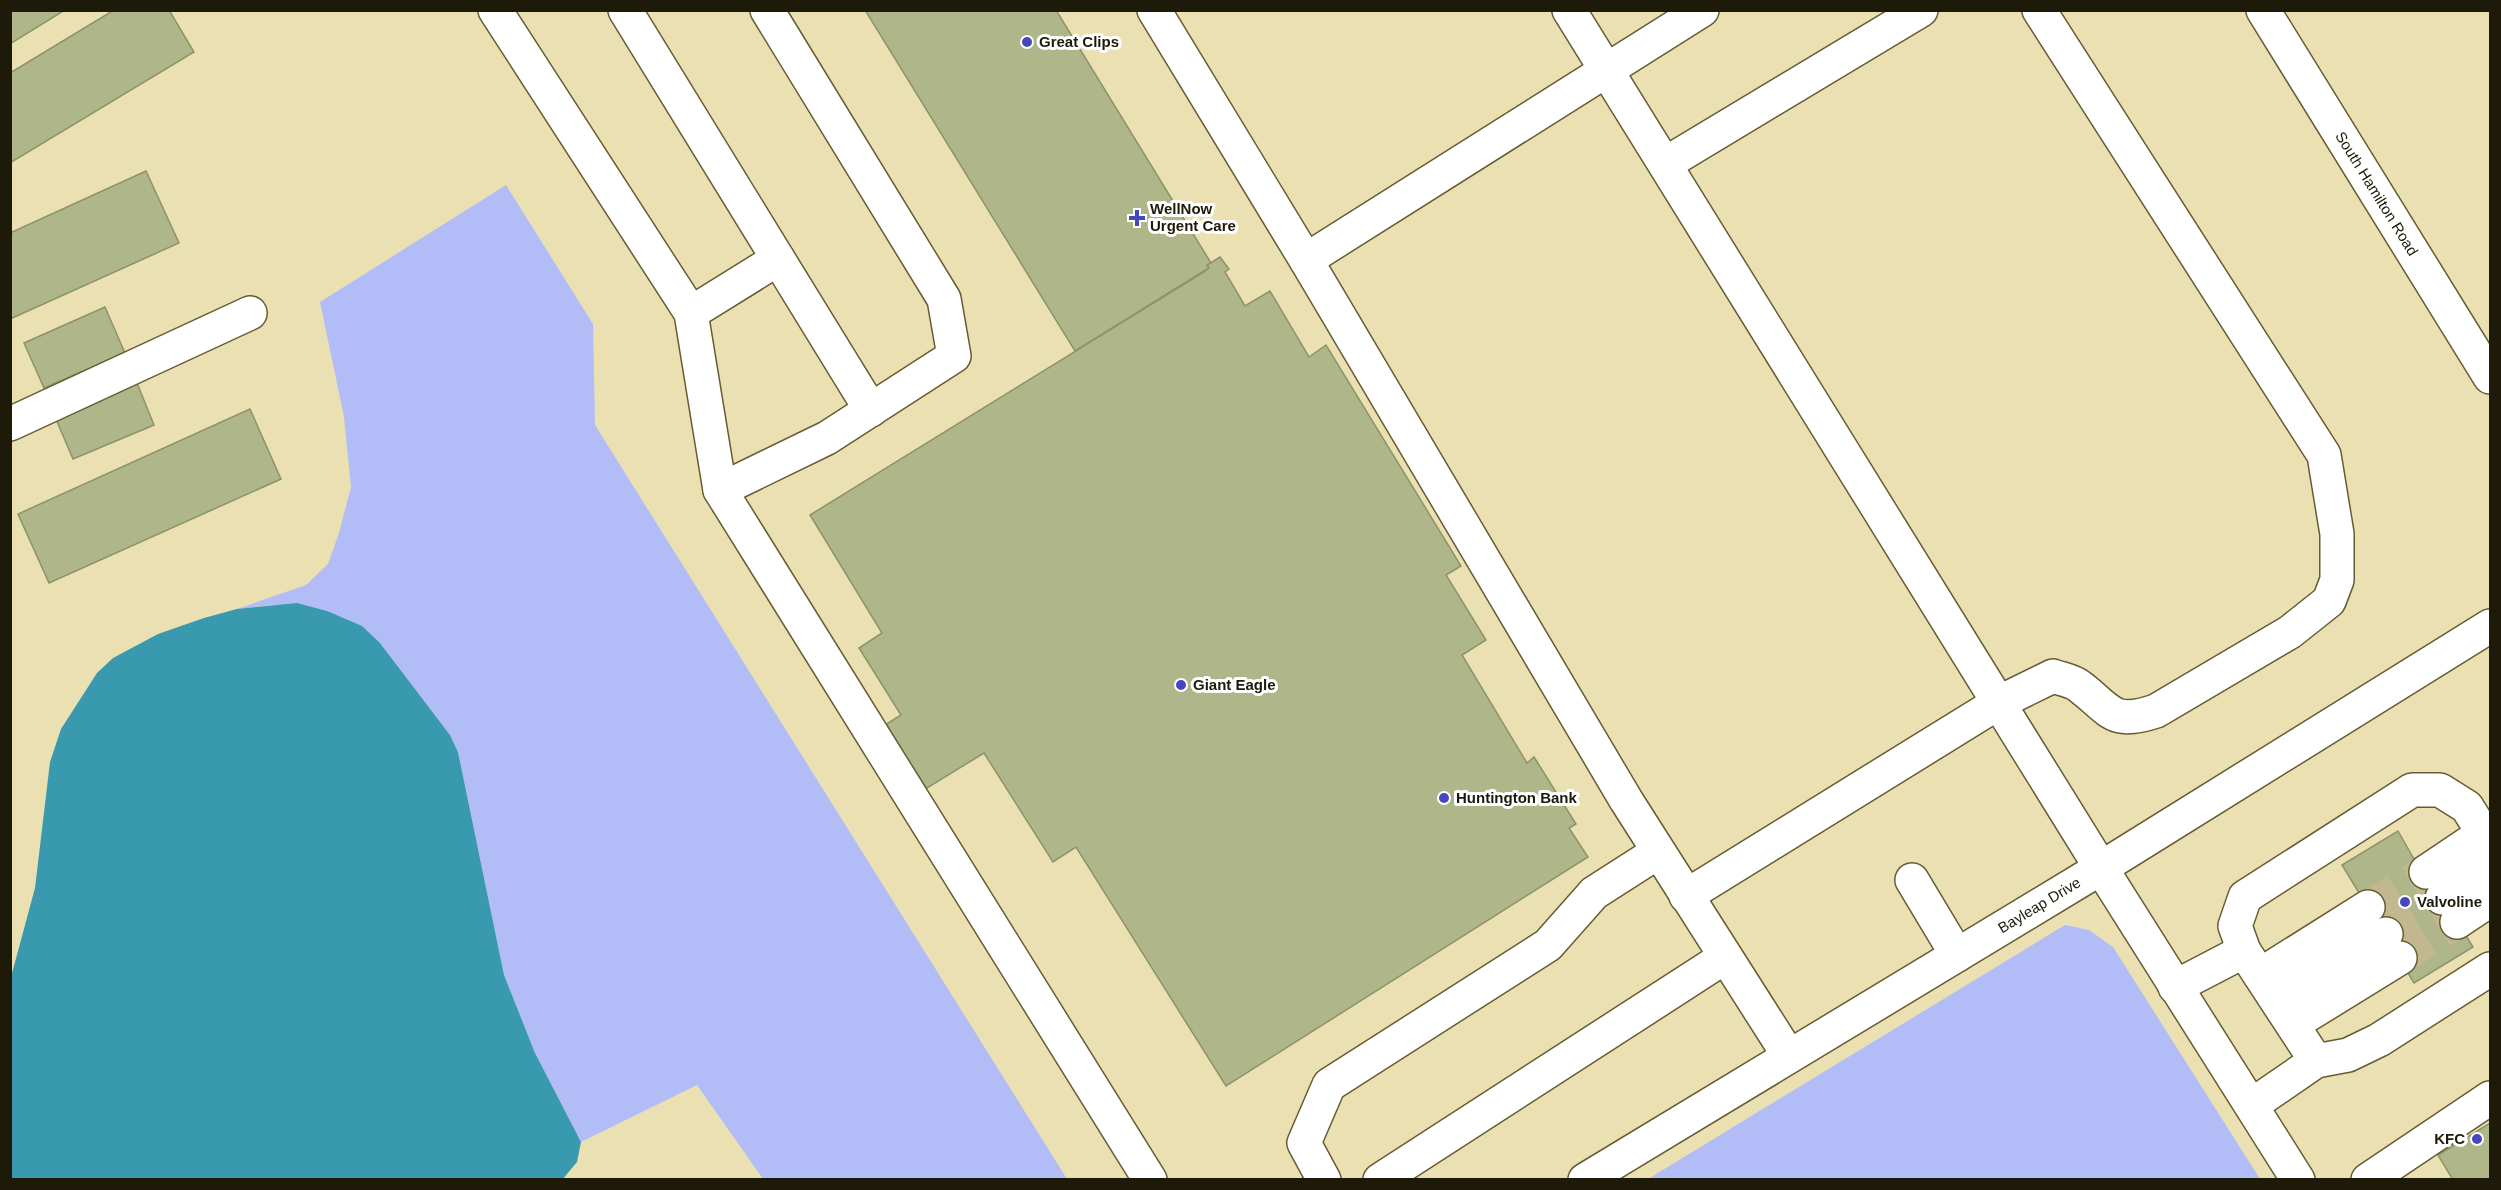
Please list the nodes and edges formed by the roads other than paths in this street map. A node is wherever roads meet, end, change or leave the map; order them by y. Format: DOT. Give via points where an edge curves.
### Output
graph roads {
  1 [pos="495,10"];
  2 [pos="625,10"];
  3 [pos="767,10"];
  4 [pos="1154,10"];
  5 [pos="1569,10"];
  6 [pos="1702,10"];
  7 [pos="1921,10"];
  8 [pos="2039,10"];
  9 [pos="2263,10"];
  10 [pos="1606,70"];
  11 [pos="1665,164"];
  12 [pos="778,260"];
  13 [pos="1306,260"];
  14 [pos="250,313"];
  15 [pos="691,313"];
  16 [pos="2490,377"];
  17 [pos="871,410"];
  18 [pos="10,424"];
  19 [pos="720,490"];
  20 [pos="2490,626"];
  21 [pos="1998,703"];
  22 [pos="2487,838"];
  23 [pos="1658,852"];
  24 [pos="2101,868"];
  25 [pos="2490,868"];
  26 [pos="1912,880"];
  27 [pos="1686,896"];
  28 [pos="2442,897"];
  29 [pos="2490,900"];
  30 [pos="1956,955"];
  31 [pos="1725,957"];
  32 [pos="2490,969"];
  33 [pos="2175,987"];
  34 [pos="2269,988"];
  35 [pos="1789,1056"];
  36 [pos="2316,1061"];
  37 [pos="2490,1098"];
  38 [pos="2252,1106"];
  39 [pos="1150,1179"];
  40 [pos="1324,1179"];
  41 [pos="1380,1179"];
  42 [pos="1585,1179"];
  43 [pos="2298,1179"];
  44 [pos="2368,1179"];
  1 -- 15 [label="street"];
  2 -- 12 [label="street"];
  3 -- 17 [label="street" via="944,299 954,356"];
  4 -- 13 [label="street"];
  5 -- 10 [label="street"];
  6 -- 10 [label="street"];
  7 -- 11 [label="street"];
  8 -- 21 [label="street" via="2324,455 2337,534 2337,580 2329,601 2290,632 2157,711 2137,718 2109,714 2077,684 2053,676"];
  9 -- 16 [label="street, South Hamilton Road"];
  10 -- 11 [label="street"];
  10 -- 13 [label="street"];
  11 -- 21 [label="street"];
  12 -- 15 [label="street"];
  12 -- 17 [label="street"];
  13 -- 23 [label="street"];
  14 -- 18 [label="street"];
  15 -- 19 [label="street"];
  17 -- 19 [label="street" via="827,438"];
  19 -- 39 [label="street"];
  20 -- 24 [label="street, Bayleap Drive"];
  21 -- 24 [label="street"];
  21 -- 27 [label="street"];
  22 -- 28 [label="street"];
  22 -- 34 [label="street" via="2467,807 2440,790 2412,790 2245,897 2235,926"];
  23 -- 27 [label="street"];
  23 -- 40 [label="street" via="1594,893 1548,945 1329,1085 1304,1143"];
  24 -- 30 [label="street, Bayleap Drive"];
  24 -- 33 [label="street"];
  25 -- 28 [label="street"];
  26 -- 30 [label="street"];
  27 -- 31 [label="street"];
  28 -- 29 [label="street"];
  30 -- 35 [label="street, Bayleap Drive"];
  31 -- 35 [label="street"];
  31 -- 41 [label="street"];
  32 -- 36 [label="street" via="2379,1040 2348,1055"];
  33 -- 34 [label="street"];
  33 -- 38 [label="street"];
  34 -- 34 [label="street" via="2385,933"];
  34 -- 36 [label="street"];
  35 -- 42 [label="street, Bayleap Drive"];
  36 -- 38 [label="street"];
  37 -- 44 [label="street"];
  38 -- 43 [label="street"];
}
